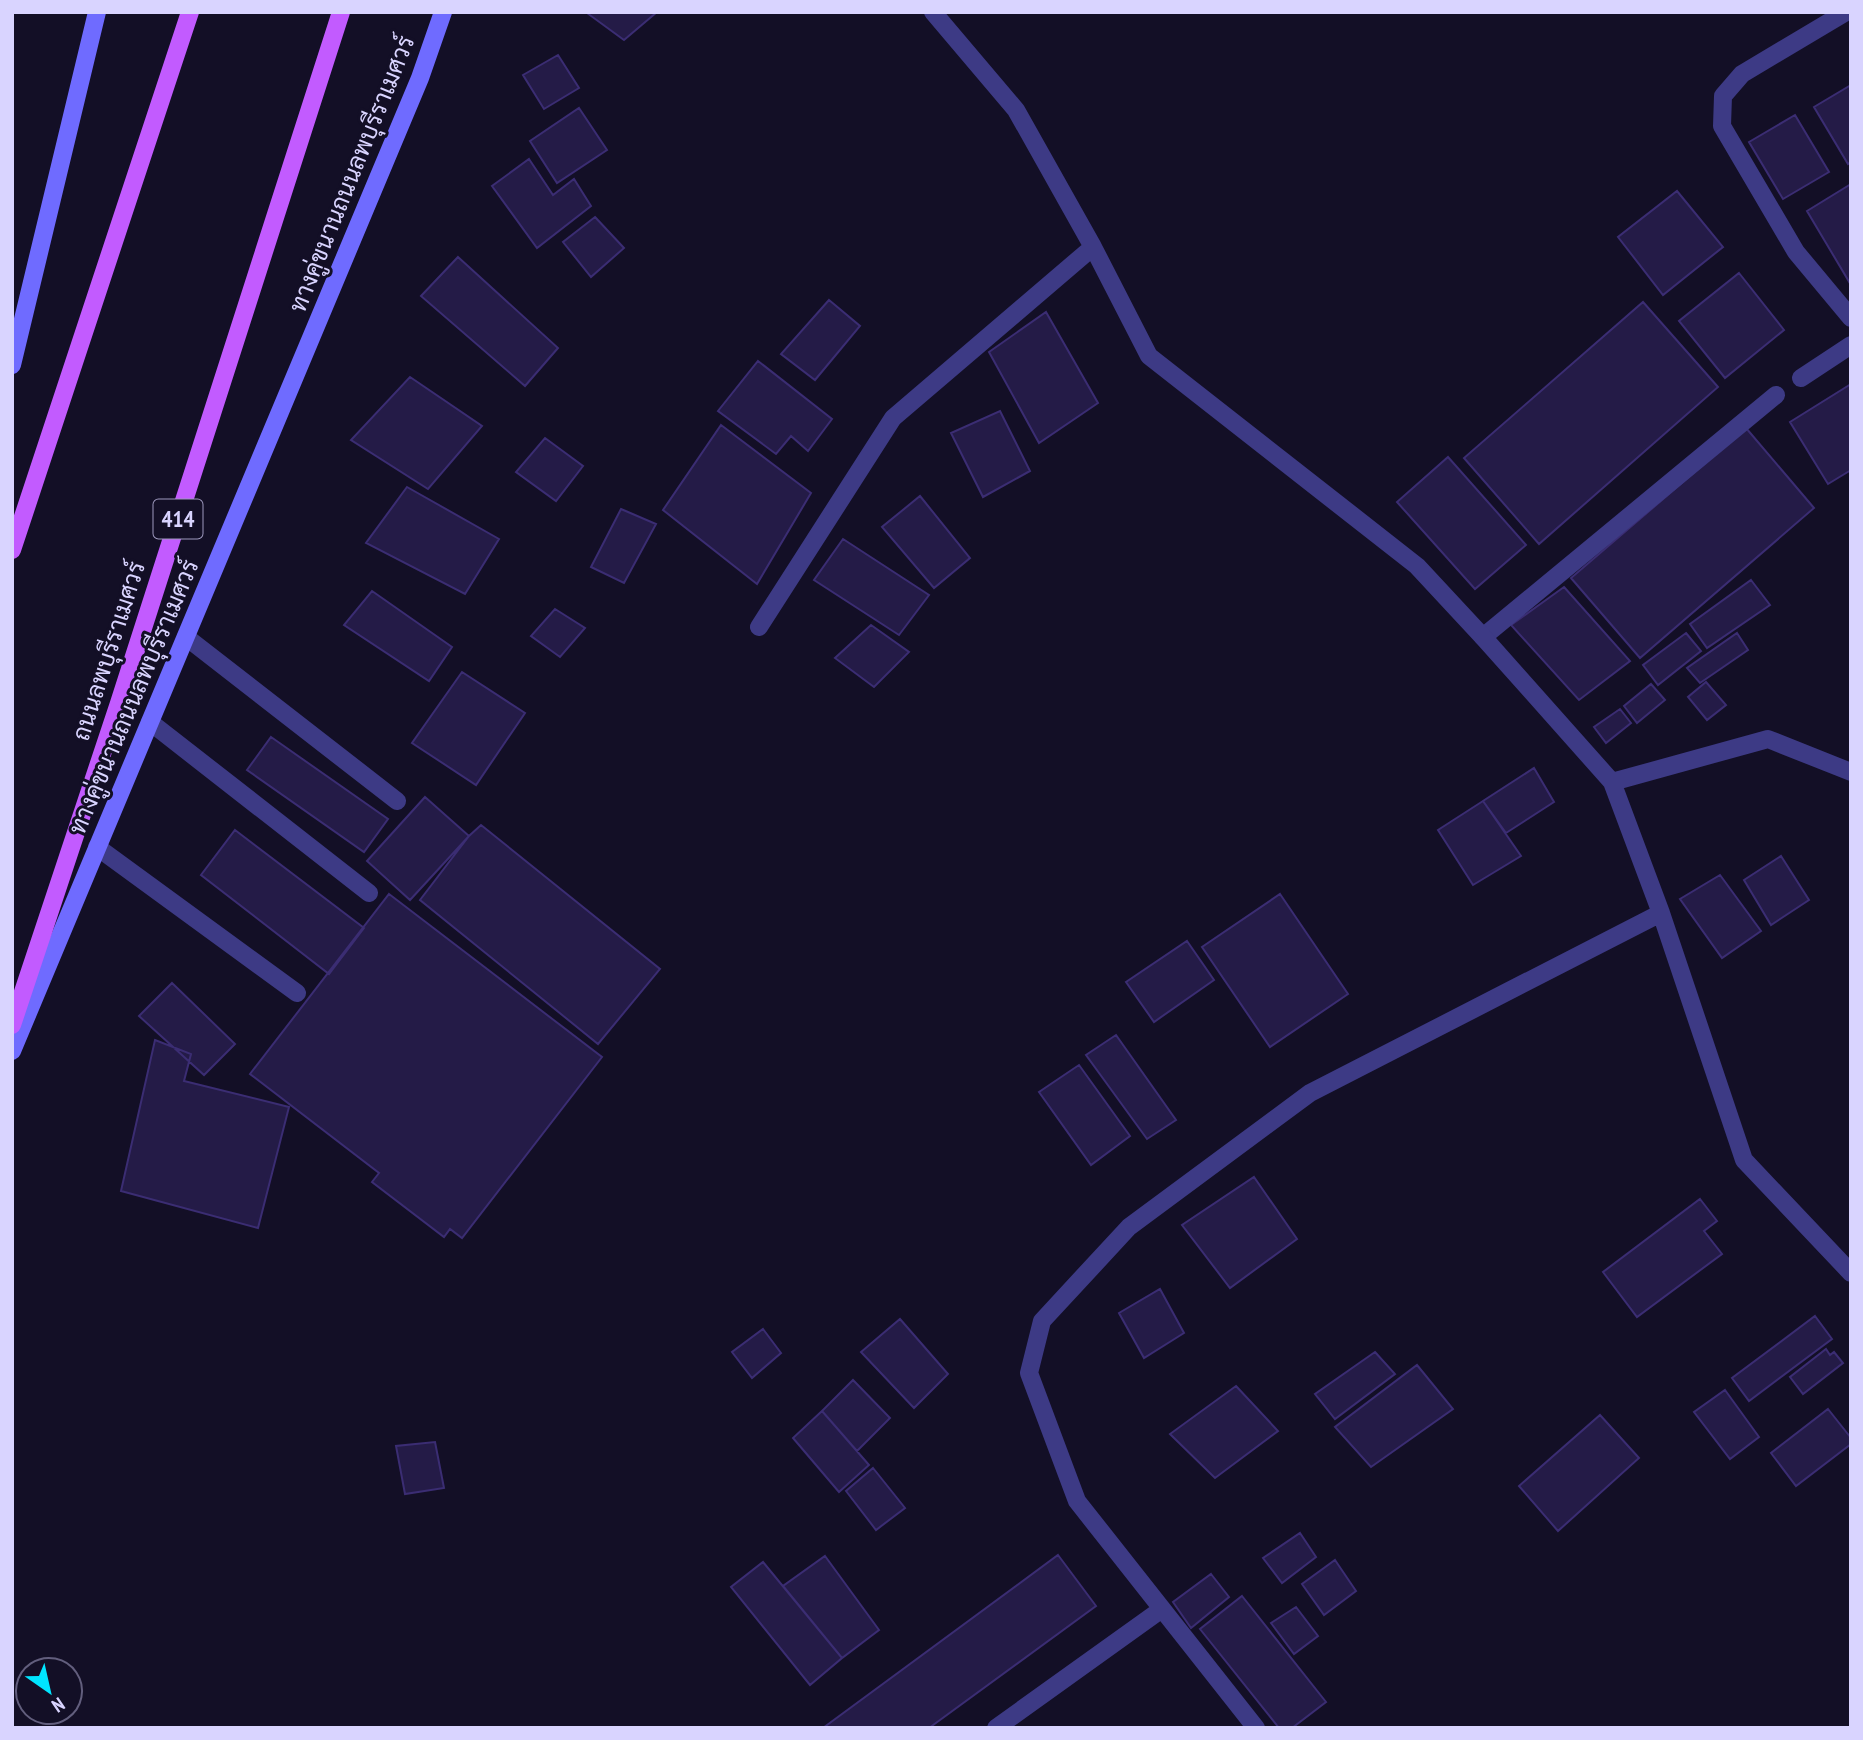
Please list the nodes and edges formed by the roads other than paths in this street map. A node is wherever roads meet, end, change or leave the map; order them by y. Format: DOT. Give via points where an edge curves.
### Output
graph roads {
  1 [pos="97,12"];
  2 [pos="190,12"];
  3 [pos="341,12"];
  4 [pos="443,12"];
  5 [pos="933,12"];
  6 [pos="1846,12"];
  7 [pos="1093,247"];
  8 [pos="1851,318"];
  9 [pos="1851,345"];
  10 [pos="12,365"];
  11 [pos="1801,378"];
  12 [pos="1776,395"];
  13 [pos="12,550"];
  14 [pos="759,627"];
  15 [pos="1483,636"];
  16 [pos="186,637"];
  17 [pos="150,722"];
  18 [pos="1851,772"];
  19 [pos="1612,782"];
  20 [pos="397,801"];
  21 [pos="97,847"];
  22 [pos="369,894"];
  23 [pos="1661,913"];
  24 [pos="297,993"];
  25 [pos="12,1026"];
  26 [pos="12,1051"];
  27 [pos="1851,1273"];
  28 [pos="1163,1609"];
  29 [pos="996,1728"];
  30 [pos="1256,1728"];
  1 -- 10 [label="main road"];
  2 -- 13 [label="main road"];
  3 -- 25 [label="main road, ถนนลพบุรีราเมศวร์ / 414"];
  4 -- 16 [label="main road, ทางคู่ขนานถนนลพบุรีราเมศวร์ / 414" via="415,90"];
  5 -- 7 [label="street" via="1016,110"];
  6 -- 8 [label="street" via="1742,74 1723,96 1722,126 1796,252"];
  7 -- 14 [label="street" via="893,418"];
  7 -- 15 [label="street" via="1149,356 1417,566"];
  9 -- 11 [label="street"];
  12 -- 15 [label="street"];
  15 -- 19 [label="street"];
  16 -- 17 [label="main road, ทางคู่ขนานถนนลพบุรีราเมศวร์ / 414"];
  16 -- 20 [label="street"];
  17 -- 21 [label="main road, ทางคู่ขนานถนนลพบุรีราเมศวร์ / 414"];
  17 -- 22 [label="street"];
  18 -- 19 [label="street" via="1768,738"];
  19 -- 23 [label="street"];
  21 -- 24 [label="street"];
  21 -- 26 [label="main road, ทางคู่ขนานถนนลพบุรีราเมศวร์ / 414"];
  23 -- 27 [label="street" via="1744,1160"];
  23 -- 28 [label="street" via="1310,1093 1129,1227 1042,1321 1029,1373 1077,1501"];
  28 -- 29 [label="street"];
  28 -- 30 [label="street"];
}
